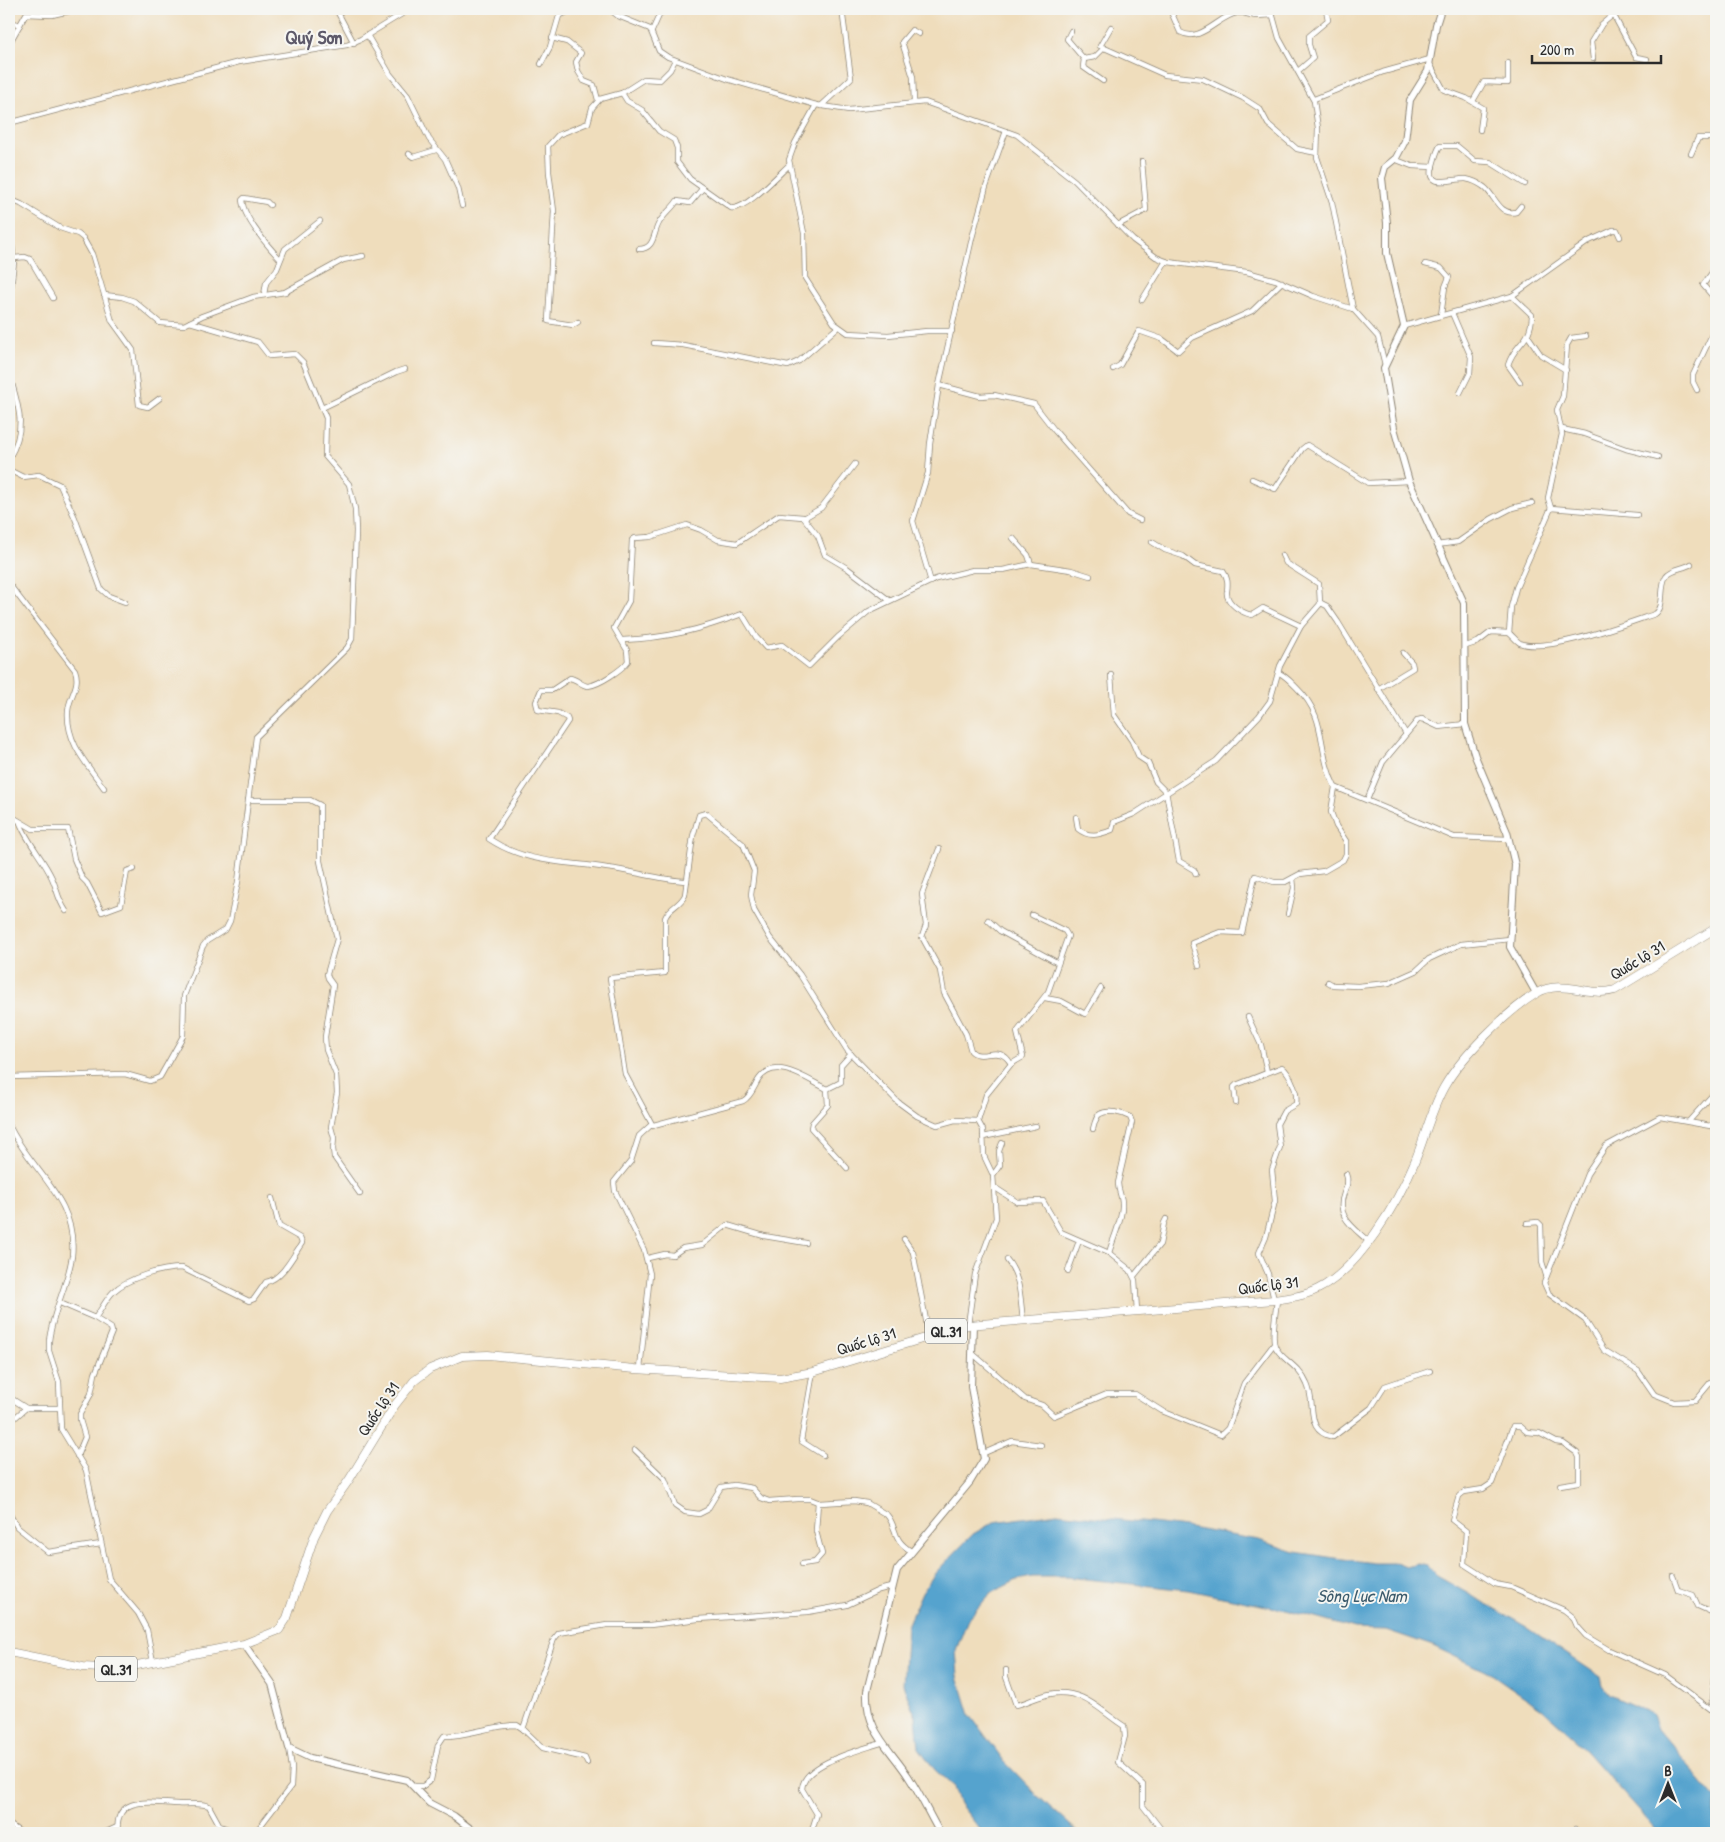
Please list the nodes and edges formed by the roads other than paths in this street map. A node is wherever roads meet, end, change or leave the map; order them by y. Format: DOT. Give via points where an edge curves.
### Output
graph roads {
  1 [pos="78,9"];
  2 [pos="336,9"];
  3 [pos="410,9"];
  4 [pos="573,9"];
  5 [pos="598,9"];
  6 [pos="608,9"];
  7 [pos="662,9"];
  8 [pos="842,9"];
  9 [pos="1271,9"];
  10 [pos="1326,9"];
  11 [pos="1620,9"];
  12 [pos="1172,14"];
  13 [pos="1613,14"];
  14 [pos="1273,15"];
  15 [pos="1439,15"];
  16 [pos="9,22"];
  17 [pos="20,25"];
  18 [pos="1111,27"];
  19 [pos="1071,31"];
  20 [pos="652,32"];
  21 [pos="919,34"];
  22 [pos="367,35"];
  23 [pos="552,38"];
  24 [pos="354,42"];
  25 [pos="9,44"];
  26 [pos="1104,48"];
  27 [pos="1084,59"];
  28 [pos="1593,59"];
  29 [pos="1647,59"];
  30 [pos="675,60"];
  31 [pos="1430,62"];
  32 [pos="1508,63"];
  33 [pos="541,64"];
  34 [pos="1298,71"];
  35 [pos="1103,81"];
  36 [pos="622,93"];
  37 [pos="1314,99"];
  38 [pos="598,100"];
  39 [pos="1473,101"];
  40 [pos="914,102"];
  41 [pos="819,106"];
  42 [pos="9,123"];
  43 [pos="1480,130"];
  44 [pos="1006,131"];
  45 [pos="1716,138"];
  46 [pos="436,150"];
  47 [pos="1317,153"];
  48 [pos="409,154"];
  49 [pos="1691,154"];
  50 [pos="1394,159"];
  51 [pos="1142,161"];
  52 [pos="789,165"];
  53 [pos="1432,167"];
  54 [pos="1525,184"];
  55 [pos="702,189"];
  56 [pos="9,199"];
  57 [pos="270,205"];
  58 [pos="462,206"];
  59 [pos="1521,206"];
  60 [pos="9,220"];
  61 [pos="320,221"];
  62 [pos="1118,225"];
  63 [pos="1620,237"];
  64 [pos="639,249"];
  65 [pos="363,256"];
  66 [pos="14,258"];
  67 [pos="280,259"];
  68 [pos="1166,262"];
  69 [pos="1425,264"];
  70 [pos="1716,267"];
  71 [pos="1282,282"];
  72 [pos="104,295"];
  73 [pos="264,295"];
  74 [pos="1512,296"];
  75 [pos="53,298"];
  76 [pos="1142,300"];
  77 [pos="1716,300"];
  78 [pos="9,304"];
  79 [pos="1353,309"];
  80 [pos="1452,313"];
  81 [pos="1441,315"];
  82 [pos="190,322"];
  83 [pos="578,322"];
  84 [pos="1404,326"];
  85 [pos="1716,326"];
  86 [pos="838,327"];
  87 [pos="952,331"];
  88 [pos="1528,336"];
  89 [pos="1586,336"];
  90 [pos="654,343"];
  91 [pos="1385,365"];
  92 [pos="405,369"];
  93 [pos="1113,369"];
  94 [pos="1566,370"];
  95 [pos="9,373"];
  96 [pos="1520,382"];
  97 [pos="939,385"];
  98 [pos="1697,390"];
  99 [pos="1460,393"];
  100 [pos="160,398"];
  101 [pos="322,408"];
  102 [pos="1562,428"];
  103 [pos="1658,457"];
  104 [pos="9,458"];
  105 [pos="855,464"];
  106 [pos="9,470"];
  107 [pos="1252,479"];
  108 [pos="1409,481"];
  109 [pos="1532,503"];
  110 [pos="1551,508"];
  111 [pos="1637,515"];
  112 [pos="804,518"];
  113 [pos="1140,520"];
  114 [pos="1013,538"];
  115 [pos="1152,542"];
  116 [pos="1437,545"];
  117 [pos="1282,556"];
  118 [pos="1031,564"];
  119 [pos="1691,564"];
  120 [pos="1090,576"];
  121 [pos="931,582"];
  122 [pos="9,584"];
  123 [pos="890,600"];
  124 [pos="125,602"];
  125 [pos="1320,603"];
  126 [pos="1301,626"];
  127 [pos="1509,633"];
  128 [pos="623,640"];
  129 [pos="1466,646"];
  130 [pos="1403,653"];
  131 [pos="1279,673"];
  132 [pos="1111,675"];
  133 [pos="1378,689"];
  134 [pos="1465,724"];
  135 [pos="1406,734"];
  136 [pos="1335,787"];
  137 [pos="104,788"];
  138 [pos="1166,792"];
  139 [pos="248,800"];
  140 [pos="1367,800"];
  141 [pos="1076,817"];
  142 [pos="9,818"];
  143 [pos="20,822"];
  144 [pos="1509,839"];
  145 [pos="939,849"];
  146 [pos="134,869"];
  147 [pos="1196,874"];
  148 [pos="1293,878"];
  149 [pos="687,881"];
  150 [pos="66,910"];
  151 [pos="1288,914"];
  152 [pos="1032,915"];
  153 [pos="988,920"];
  154 [pos="1716,928"];
  155 [pos="1510,939"];
  156 [pos="1058,963"];
  157 [pos="1199,966"];
  158 [pos="1328,982"];
  159 [pos="1101,988"];
  160 [pos="1536,993"];
  161 [pos="1044,998"];
  162 [pos="1248,1017"];
  163 [pos="851,1054"];
  164 [pos="1011,1064"];
  165 [pos="1267,1072"];
  166 [pos="9,1077"];
  167 [pos="826,1089"];
  168 [pos="1716,1091"];
  169 [pos="1236,1103"];
  170 [pos="978,1121"];
  171 [pos="1689,1121"];
  172 [pos="9,1125"];
  173 [pos="653,1126"];
  174 [pos="1036,1126"];
  175 [pos="1716,1127"];
  176 [pos="1093,1129"];
  177 [pos="983,1137"];
  178 [pos="1002,1143"];
  179 [pos="847,1168"];
  180 [pos="1346,1174"];
  181 [pos="993,1175"];
  182 [pos="994,1187"];
  183 [pos="360,1194"];
  184 [pos="272,1198"];
  185 [pos="1166,1219"];
  186 [pos="1526,1223"];
  187 [pos="904,1239"];
  188 [pos="1078,1241"];
  189 [pos="1368,1241"];
  190 [pos="806,1243"];
  191 [pos="1109,1253"];
  192 [pos="648,1258"];
  193 [pos="1007,1260"];
  194 [pos="1068,1271"];
  195 [pos="1546,1275"];
  196 [pos="1134,1276"];
  197 [pos="1275,1300"];
  198 [pos="60,1303"];
  199 [pos="1138,1311"];
  200 [pos="95,1318"];
  201 [pos="1023,1320"];
  202 [pos="971,1324"];
  203 [pos="929,1336"];
  204 [pos="1274,1344"];
  205 [pos="972,1353"];
  206 [pos="640,1369"];
  207 [pos="1430,1371"];
  208 [pos="813,1372"];
  209 [pos="1716,1382"];
  210 [pos="9,1397"];
  211 [pos="26,1408"];
  212 [pos="59,1408"];
  213 [pos="9,1423"];
  214 [pos="1041,1445"];
  215 [pos="636,1450"];
  216 [pos="984,1453"];
  217 [pos="823,1455"];
  218 [pos="77,1456"];
  219 [pos="1560,1485"];
  220 [pos="818,1502"];
  221 [pos="9,1513"];
  222 [pos="101,1544"];
  223 [pos="911,1551"];
  224 [pos="802,1564"];
  225 [pos="1673,1576"];
  226 [pos="892,1587"];
  227 [pos="1716,1614"];
  228 [pos="244,1644"];
  229 [pos="9,1652"];
  230 [pos="153,1662"];
  231 [pos="1716,1665"];
  232 [pos="1006,1670"];
  233 [pos="1714,1711"];
  234 [pos="523,1729"];
  235 [pos="881,1743"];
  236 [pos="289,1748"];
  237 [pos="588,1763"];
  238 [pos="413,1786"];
  239 [pos="9,1824"];
  240 [pos="117,1826"];
  241 [pos="1576,1829"];
  242 [pos="20,1832"];
  243 [pos="104,1833"];
  244 [pos="118,1833"];
  245 [pos="239,1833"];
  246 [pos="255,1833"];
  247 [pos="476,1833"];
  248 [pos="811,1833"];
  249 [pos="940,1833"];
  250 [pos="1164,1833"];
  251 [pos="1572,1833"];
  1 -- 17 [label="street" via="52,15 26,14"];
  2 -- 24 [label="street"];
  3 -- 22 [label="street"];
  4 -- 23 [label="street" via="559,16"];
  5 -- 6 [label="street"];
  6 -- 20 [label="street" via="645,25"];
  7 -- 20 [label="street"];
  8 -- 41 [label="street" via="851,78"];
  9 -- 14 [label="street"];
  10 -- 34 [label="street" via="1328,20 1310,36 1313,58"];
  11 -- 13 [label="street"];
  12 -- 14 [label="street" via="1180,32 1187,34 1204,32 1222,18 1237,13"];
  13 -- 28 [label="street" via="1591,42"];
  13 -- 29 [label="street" via="1636,57"];
  14 -- 34 [label="street" via="1279,38"];
  15 -- 31 [label="street"];
  16 -- 17 [label="street"];
  17 -- 25 [label="street"];
  18 -- 26 [label="street" via="1100,45"];
  19 -- 27 [label="street" via="1067,39"];
  20 -- 30 [label="street" via="659,51"];
  21 -- 40 [label="street" via="910,31 902,42 913,77"];
  22 -- 24 [label="street"];
  22 -- 46 [label="street" via="390,74 408,96"];
  23 -- 33 [label="street"];
  23 -- 38 [label="street" via="568,42 581,53 576,62 578,71 584,81 594,84"];
  24 -- 42 [label="street" via="239,62"];
  26 -- 27 [label="street" via="1095,57"];
  26 -- 47 [label="street" via="1165,75 1203,79 1243,98 1256,105 1268,124 1297,149"];
  27 -- 35 [label="street" via="1083,67"];
  30 -- 36 [label="street" via="660,80 644,79"];
  30 -- 41 [label="street"];
  31 -- 37 [label="street" via="1383,72"];
  31 -- 39 [label="street" via="1442,88"];
  31 -- 50 [label="street" via="1410,100 1406,136"];
  32 -- 39 [label="street" via="1508,83 1484,82"];
  34 -- 37 [label="street"];
  36 -- 38 [label="street"];
  36 -- 55 [label="street" via="659,131 674,140 679,165"];
  37 -- 47 [label="street"];
  38 -- 83 [label="street" via="588,123 558,135 548,148 554,211 548,321"];
  39 -- 43 [label="street" via="1484,108"];
  40 -- 41 [label="street" via="849,110"];
  40 -- 44 [label="street" via="934,104"];
  41 -- 52 [label="street" via="792,148"];
  44 -- 62 [label="street" via="1024,138 1076,180"];
  44 -- 87 [label="street" via="980,208"];
  45 -- 49 [label="street" via="1698,138"];
  46 -- 48 [label="street" via="413,157"];
  46 -- 58 [label="street" via="445,159"];
  47 -- 79 [label="street" via="1332,202"];
  50 -- 53 [label="street" via="1412,166"];
  50 -- 84 [label="street" via="1383,173 1382,192 1388,259 1398,290"];
  51 -- 62 [label="street" via="1146,210"];
  52 -- 55 [label="street" via="739,208 731,208"];
  52 -- 86 [label="street" via="804,232 804,274"];
  53 -- 54 [label="street" via="1440,146 1457,146 1475,161 1490,162"];
  53 -- 59 [label="street" via="1431,173 1438,181 1467,179 1482,185 1509,213 1516,212"];
  55 -- 64 [label="street" via="690,203 677,201 659,223 652,242"];
  56 -- 72 [label="street" via="83,238 92,254"];
  57 -- 67 [label="street" via="242,200 245,212"];
  60 -- 66 [label="street"];
  61 -- 67 [label="street" via="285,249"];
  62 -- 68 [label="street" via="1147,252"];
  63 -- 74 [label="street" via="1617,230 1613,230 1589,242"];
  65 -- 73 [label="street" via="343,260 285,292"];
  66 -- 75 [label="street" via="30,259"];
  66 -- 78 [label="street"];
  67 -- 73 [label="street" via="266,283"];
  68 -- 71 [label="street" via="1242,271"];
  68 -- 76 [label="street"];
  69 -- 81 [label="street" via="1441,268 1449,277"];
  70 -- 77 [label="street" via="1703,285"];
  71 -- 79 [label="street"];
  71 -- 93 [label="street" via="1252,310 1192,338 1178,351 1139,331 1120,365"];
  72 -- 82 [label="street" via="130,300 162,324"];
  72 -- 100 [label="street" via="114,326 132,350 139,406 148,407"];
  73 -- 82 [label="street"];
  74 -- 80 [label="street"];
  74 -- 88 [label="street" via="1532,315"];
  79 -- 91 [label="street" via="1378,338"];
  80 -- 81 [label="street"];
  80 -- 99 [label="street" via="1471,358 1470,373"];
  81 -- 84 [label="street"];
  82 -- 101 [label="street" via="260,343 271,357 297,355"];
  84 -- 91 [label="street"];
  85 -- 98 [label="street" via="1693,375"];
  86 -- 87 [label="street" via="850,334 888,336"];
  86 -- 90 [label="street" via="799,361 788,366 683,345"];
  87 -- 97 [label="street"];
  88 -- 94 [label="street" via="1541,355"];
  88 -- 96 [label="street" via="1508,365"];
  89 -- 94 [label="street" via="1568,340"];
  91 -- 108 [label="street" via="1394,428"];
  92 -- 101 [label="street"];
  94 -- 102 [label="street" via="1563,396 1557,410"];
  95 -- 104 [label="street" via="21,425 19,439"];
  97 -- 113 [label="street" via="980,396 994,395 1034,404 1128,514"];
  97 -- 121 [label="street" via="928,473 913,524"];
  101 -- 139 [label="street" via="327,426 324,454 349,484 356,518 352,639 347,648 256,737"];
  102 -- 103 [label="street"];
  102 -- 110 [label="street" via="1548,495"];
  105 -- 112 [label="street" via="821,508"];
  106 -- 124 [label="street" via="22,477 39,475 60,486 101,589"];
  107 -- 108 [label="street" via="1275,489 1306,445 1368,483"];
  108 -- 116 [label="street"];
  109 -- 116 [label="street" via="1512,508 1491,519 1458,542"];
  110 -- 111 [label="street"];
  110 -- 127 [label="street" via="1516,588"];
  112 -- 123 [label="street" via="818,536 825,555"];
  112 -- 128 [label="street" via="779,515 736,543 718,540 688,525 650,537 634,538 631,542 629,601 614,628"];
  114 -- 118 [label="street" via="1028,555"];
  115 -- 126 [label="street" via="1195,565 1223,571 1231,604 1241,611 1252,615 1263,608"];
  116 -- 129 [label="street" via="1464,603"];
  117 -- 125 [label="street" via="1286,563 1319,584"];
  118 -- 120 [label="street"];
  118 -- 121 [label="street" via="1003,570 973,570"];
  119 -- 127 [label="street" via="1672,571 1666,577 1660,609 1655,614 1592,635 1547,644 1520,643"];
  121 -- 123 [label="street"];
  122 -- 137 [label="street" via="75,670 77,685 69,702 69,728 78,754"];
  123 -- 128 [label="street" via="856,621 809,666 782,645 766,648 742,614 682,634"];
  125 -- 126 [label="street"];
  125 -- 133 [label="street" via="1327,606"];
  126 -- 131 [label="street"];
  127 -- 129 [label="street" via="1489,633"];
  128 -- 149 [label="street" via="628,660 617,672 588,686 570,678 552,690 539,692 538,710 560,714 568,721 489,839 530,859"];
  129 -- 134 [label="street"];
  130 -- 133 [label="street" via="1412,668"];
  131 -- 136 [label="street" via="1312,704"];
  131 -- 138 [label="street" via="1270,701 1259,716 1216,760"];
  132 -- 138 [label="street" via="1114,715 1139,757 1148,763 1156,782"];
  133 -- 135 [label="street"];
  134 -- 135 [label="street" via="1439,727 1421,719"];
  134 -- 144 [label="street"];
  135 -- 140 [label="street" via="1383,762"];
  136 -- 140 [label="street"];
  136 -- 148 [label="street" via="1332,815 1346,840 1345,856 1327,870"];
  138 -- 141 [label="street" via="1134,814 1114,822 1112,830 1097,835 1079,831"];
  138 -- 147 [label="street" via="1179,860"];
  139 -- 166 [label="street" via="230,921 226,929 203,946 184,996 183,1036 160,1077 150,1081 125,1074"];
  139 -- 183 [label="street" via="310,800 320,805 320,860 337,940 327,974 334,985 326,1037 326,1050 336,1080 331,1127 333,1149 334,1156"];
  140 -- 144 [label="street" via="1454,838"];
  142 -- 143 [label="street"];
  143 -- 146 [label="street" via="32,829 68,829 74,859 102,912 121,905 127,870"];
  143 -- 150 [label="street" via="27,841 52,879 59,902"];
  144 -- 155 [label="street" via="1515,865"];
  145 -- 164 [label="street" via="922,894 926,925 923,941 940,970 944,993 966,1034 971,1051 980,1055 997,1053"];
  148 -- 151 [label="street"];
  148 -- 157 [label="street" via="1276,882 1254,877 1242,933 1220,932 1192,943"];
  149 -- 163 [label="street" via="698,818 701,813 706,813 743,844 753,867 752,901 757,916 770,938 800,974 823,1015"];
  149 -- 173 [label="street" via="682,902 668,911 665,918 665,972 610,978 625,1074"];
  152 -- 156 [label="street" via="1067,934"];
  153 -- 156 [label="street"];
  154 -- 160 [label="highway, Quốc lộ 31 / QL.31" via="1609,992 1562,987"];
  155 -- 158 [label="street" via="1461,944 1389,983 1358,986"];
  155 -- 160 [label="street" via="1511,952"];
  156 -- 161 [label="street"];
  159 -- 161 [label="street" via="1085,1014 1061,1001"];
  160 -- 189 [label="highway, Quốc lộ 31 / QL.31" via="1483,1039 1448,1079 1402,1188"];
  161 -- 164 [label="street" via="1018,1030 1023,1055"];
  162 -- 165 [label="street" via="1261,1045"];
  163 -- 167 [label="street" via="841,1065 841,1082"];
  163 -- 170 [label="street" via="898,1102 920,1118 937,1125 955,1120"];
  164 -- 170 [label="street" via="986,1095"];
  165 -- 169 [label="street" via="1234,1086"];
  165 -- 197 [label="street" via="1282,1067 1293,1085 1297,1100 1284,1111 1277,1124 1280,1146 1272,1166 1274,1206 1259,1253"];
  167 -- 173 [label="street" via="790,1071 773,1071 762,1076 743,1100"];
  167 -- 179 [label="street" via="828,1105 811,1128"];
  168 -- 171 [label="street"];
  170 -- 177 [label="street"];
  171 -- 175 [label="street"];
  171 -- 195 [label="street" via="1660,1117 1602,1149 1587,1174"];
  172 -- 198 [label="street" via="52,1187 70,1220 71,1258"];
  173 -- 192 [label="street" via="639,1136 631,1161 614,1182 615,1191"];
  174 -- 177 [label="street"];
  176 -- 191 [label="street" via="1102,1113 1121,1113 1131,1119 1128,1150 1118,1183 1121,1211"];
  177 -- 181 [label="street" via="984,1156"];
  178 -- 181 [label="street" via="1000,1165"];
  180 -- 189 [label="street" via="1348,1182 1341,1202 1343,1215"];
  181 -- 182 [label="street"];
  182 -- 188 [label="street" via="1017,1202 1043,1201 1059,1230"];
  182 -- 202 [label="street" via="996,1218 975,1274"];
  184 -- 200 [label="street" via="279,1226 302,1241 278,1276 266,1282 254,1300 223,1290 182,1268 166,1268 118,1288"];
  185 -- 196 [label="street" via="1160,1244"];
  186 -- 195 [label="street" via="1538,1222 1541,1225 1542,1262"];
  187 -- 203 [label="street" via="913,1252"];
  188 -- 191 [label="street"];
  188 -- 194 [label="street"];
  189 -- 197 [label="highway, Quốc lộ 31 / QL.31" via="1348,1266 1319,1289 1302,1296"];
  190 -- 192 [label="street" via="764,1236 727,1225 702,1245 683,1248 673,1255"];
  191 -- 196 [label="street"];
  192 -- 206 [label="street" via="650,1286"];
  193 -- 201 [label="street" via="1016,1271"];
  195 -- 209 [label="street" via="1547,1292 1585,1320 1604,1350 1636,1370 1654,1394 1674,1402 1693,1402 1710,1383"];
  196 -- 199 [label="street"];
  197 -- 199 [label="highway, Quốc lộ 31 / QL.31"];
  197 -- 204 [label="street"];
  198 -- 200 [label="street"];
  198 -- 212 [label="street" via="48,1341 59,1382"];
  199 -- 201 [label="highway, Quốc lộ 31 / QL.31"];
  200 -- 218 [label="street" via="112,1332 95,1374 91,1394 80,1414 85,1437"];
  201 -- 202 [label="highway, Quốc lộ 31 / QL.31"];
  202 -- 203 [label="highway, Quốc lộ 31 / QL.31"];
  202 -- 205 [label="street"];
  203 -- 208 [label="highway, Quốc lộ 31 / QL.31"];
  204 -- 205 [label="street" via="1244,1383 1228,1428 1221,1435 1162,1412 1135,1394 1109,1393 1054,1416 1042,1405 1025,1399"];
  204 -- 207 [label="street" via="1279,1353 1297,1367 1307,1383 1315,1429 1333,1437 1371,1408 1386,1386"];
  205 -- 216 [label="street" via="971,1391"];
  206 -- 208 [label="highway, Quốc lộ 31 / QL.31" via="765,1378"];
  206 -- 228 [label="highway, Quốc lộ 31 / QL.31" via="475,1355 462,1356 430,1369 414,1381 394,1405 349,1480 328,1508 314,1537 284,1624 272,1633"];
  208 -- 217 [label="street" via="801,1441"];
  210 -- 211 [label="street"];
  211 -- 212 [label="street"];
  211 -- 213 [label="street"];
  212 -- 218 [label="street" via="61,1429"];
  214 -- 216 [label="street" via="1012,1441"];
  215 -- 220 [label="street" via="665,1479 675,1504 691,1514 707,1510 721,1487 734,1485 752,1488 769,1501 806,1499"];
  216 -- 223 [label="street" via="983,1464"];
  218 -- 222 [label="street" via="86,1470"];
  219 -- 233 [label="street" via="1579,1482 1577,1453 1563,1442 1556,1442 1539,1432 1529,1433 1520,1426 1513,1427 1492,1483 1458,1496 1452,1517 1466,1531 1464,1564 1495,1584 1564,1610 1574,1617 1586,1636 1665,1675"];
  220 -- 223 [label="street" via="861,1502 879,1509 889,1517 902,1546"];
  220 -- 224 [label="street" via="816,1525 822,1554 815,1562"];
  221 -- 222 [label="street" via="17,1527 48,1552"];
  222 -- 230 [label="street" via="109,1579 138,1613 147,1630"];
  223 -- 226 [label="street" via="897,1570"];
  225 -- 227 [label="street" via="1678,1590 1693,1595 1698,1606"];
  226 -- 234 [label="street" via="847,1605 808,1612 698,1618 650,1625 607,1625 562,1632 554,1638"];
  226 -- 235 [label="street" via="866,1700"];
  228 -- 230 [label="highway, Quốc lộ 31 / QL.31"];
  228 -- 236 [label="street" via="272,1684"];
  229 -- 230 [label="highway, Quốc lộ 31 / QL.31" via="84,1668 117,1669"];
  231 -- 233 [label="street"];
  232 -- 250 [label="street" via="1016,1705 1050,1694 1070,1695 1092,1702 1124,1726 1125,1736 1118,1762 1143,1786 1143,1806"];
  234 -- 237 [label="street" via="543,1748 585,1758"];
  234 -- 238 [label="street" via="517,1725 496,1726 461,1736 444,1736 438,1745 431,1780 423,1786"];
  235 -- 248 [label="street" via="829,1760 802,1783 802,1789 817,1814"];
  235 -- 249 [label="street" via="908,1776"];
  236 -- 238 [label="street" via="310,1758 399,1778"];
  236 -- 246 [label="street" via="290,1786"];
  238 -- 247 [label="street" via="430,1803"];
  239 -- 242 [label="street"];
  240 -- 243 [label="street"];
  240 -- 244 [label="street"];
  240 -- 245 [label="street" via="123,1809 135,1803 204,1804 211,1808 220,1826"];
  241 -- 251 [label="street"];
}
